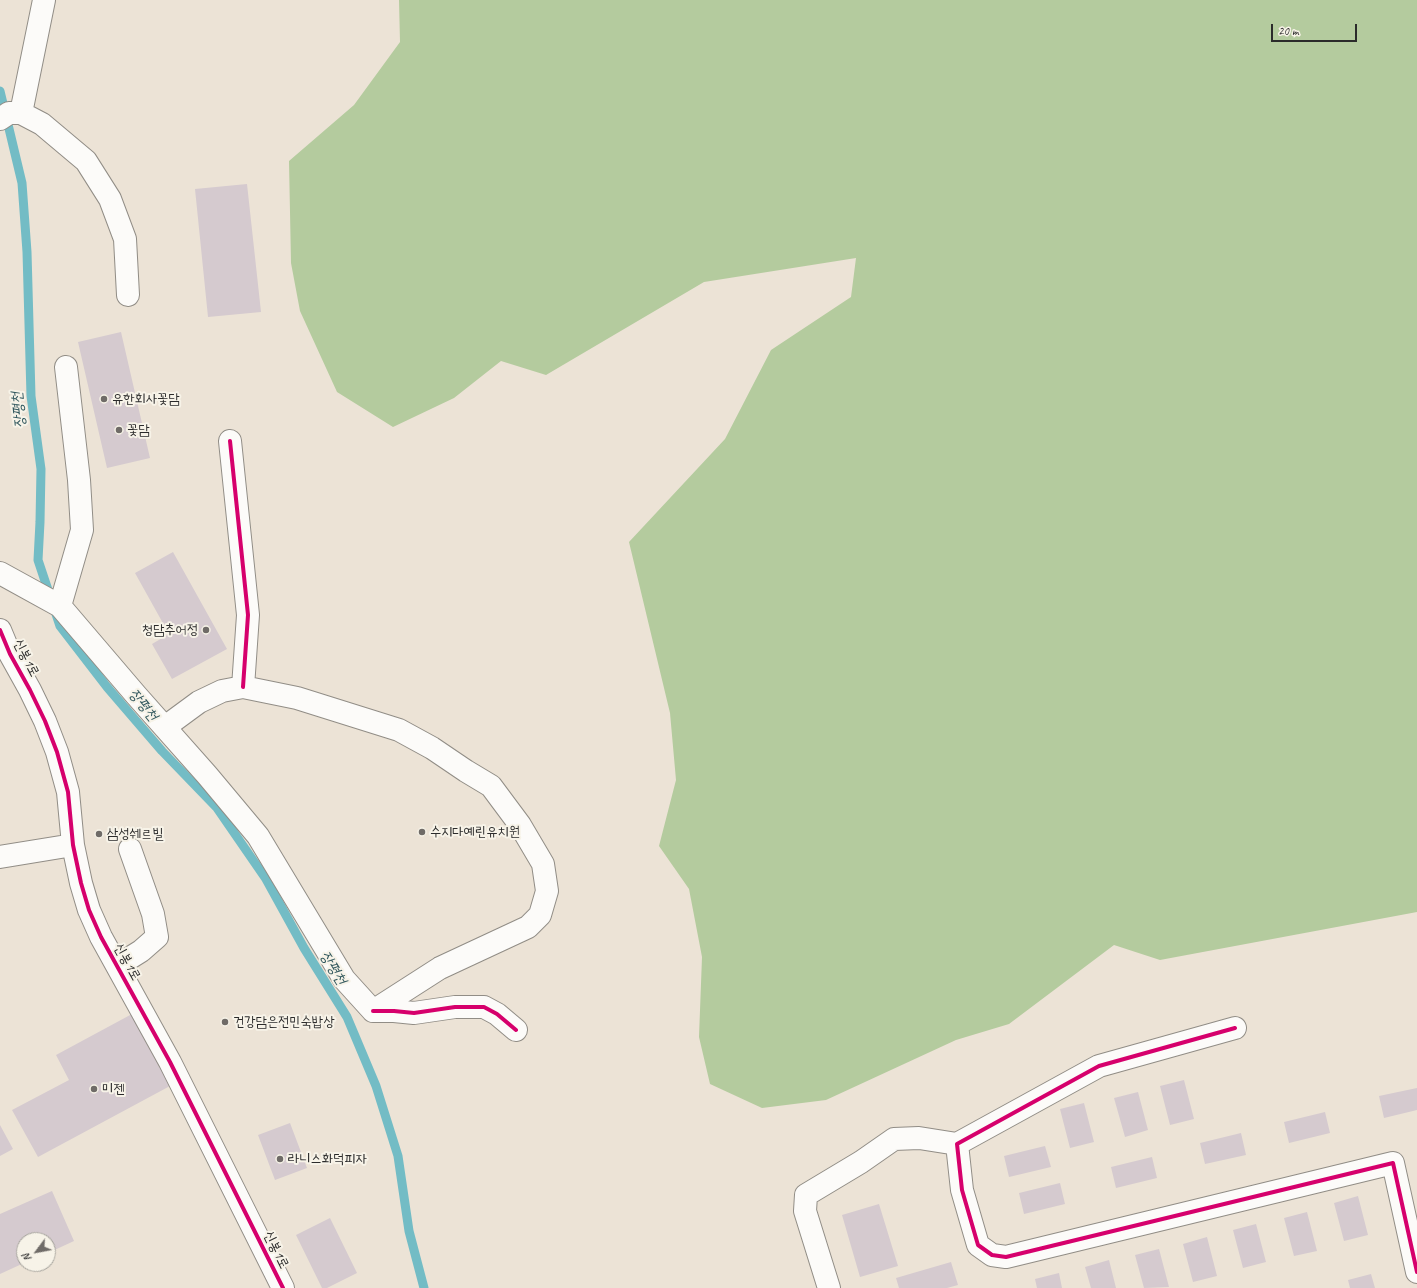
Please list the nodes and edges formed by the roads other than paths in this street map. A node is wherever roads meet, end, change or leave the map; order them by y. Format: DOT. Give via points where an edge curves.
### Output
graph roads {
  1 [pos="44,0"];
  2 [pos="10,115"];
  3 [pos="128,295"];
  4 [pos="66,367"];
  5 [pos="230,441"];
  6 [pos="0,573"];
  7 [pos="60,606"];
  8 [pos="0,630"];
  9 [pos="243,687"];
  10 [pos="165,727"];
  11 [pos="73,845"];
  12 [pos="130,849"];
  13 [pos="0,857"];
  14 [pos="117,966"];
  15 [pos="372,1011"];
  16 [pos="1235,1028"];
  17 [pos="516,1030"];
  18 [pos="957,1144"];
  19 [pos="1417,1272"];
  20 [pos="283,1288"];
  21 [pos="829,1288"];
  1 -- 2 [label="street"];
  2 -- 3 [label="street" via="42,124 86,161 110,199 125,239"];
  4 -- 7 [label="street" via="82,530"];
  5 -- 9 [label="street" via="248,615"];
  6 -- 7 [label="street"];
  7 -- 10 [label="street"];
  8 -- 11 [label="street, 신봉1로" via="45,721 57,752 68,792"];
  9 -- 10 [label="street" via="222,691 200,702"];
  9 -- 15 [label="street" via="297,698 399,730 432,748 491,786 520,825 543,864 547,892 540,915 528,927 440,968"];
  10 -- 15 [label="street" via="258,836 344,979"];
  11 -- 13 [label="street"];
  11 -- 14 [label="street, 신봉1로" via="89,910"];
  12 -- 14 [label="street" via="153,914 157,937"];
  14 -- 20 [label="street, 신봉1로" via="174,1069"];
  15 -- 17 [label="street" via="414,1013 455,1007 484,1007"];
  16 -- 18 [label="street" via="1099,1066"];
  18 -- 19 [label="street" via="962,1190 978,1245 992,1255 1006,1257 1393,1163"];
  18 -- 21 [label="street" via="919,1138 894,1139 806,1195 805,1211"];
}
